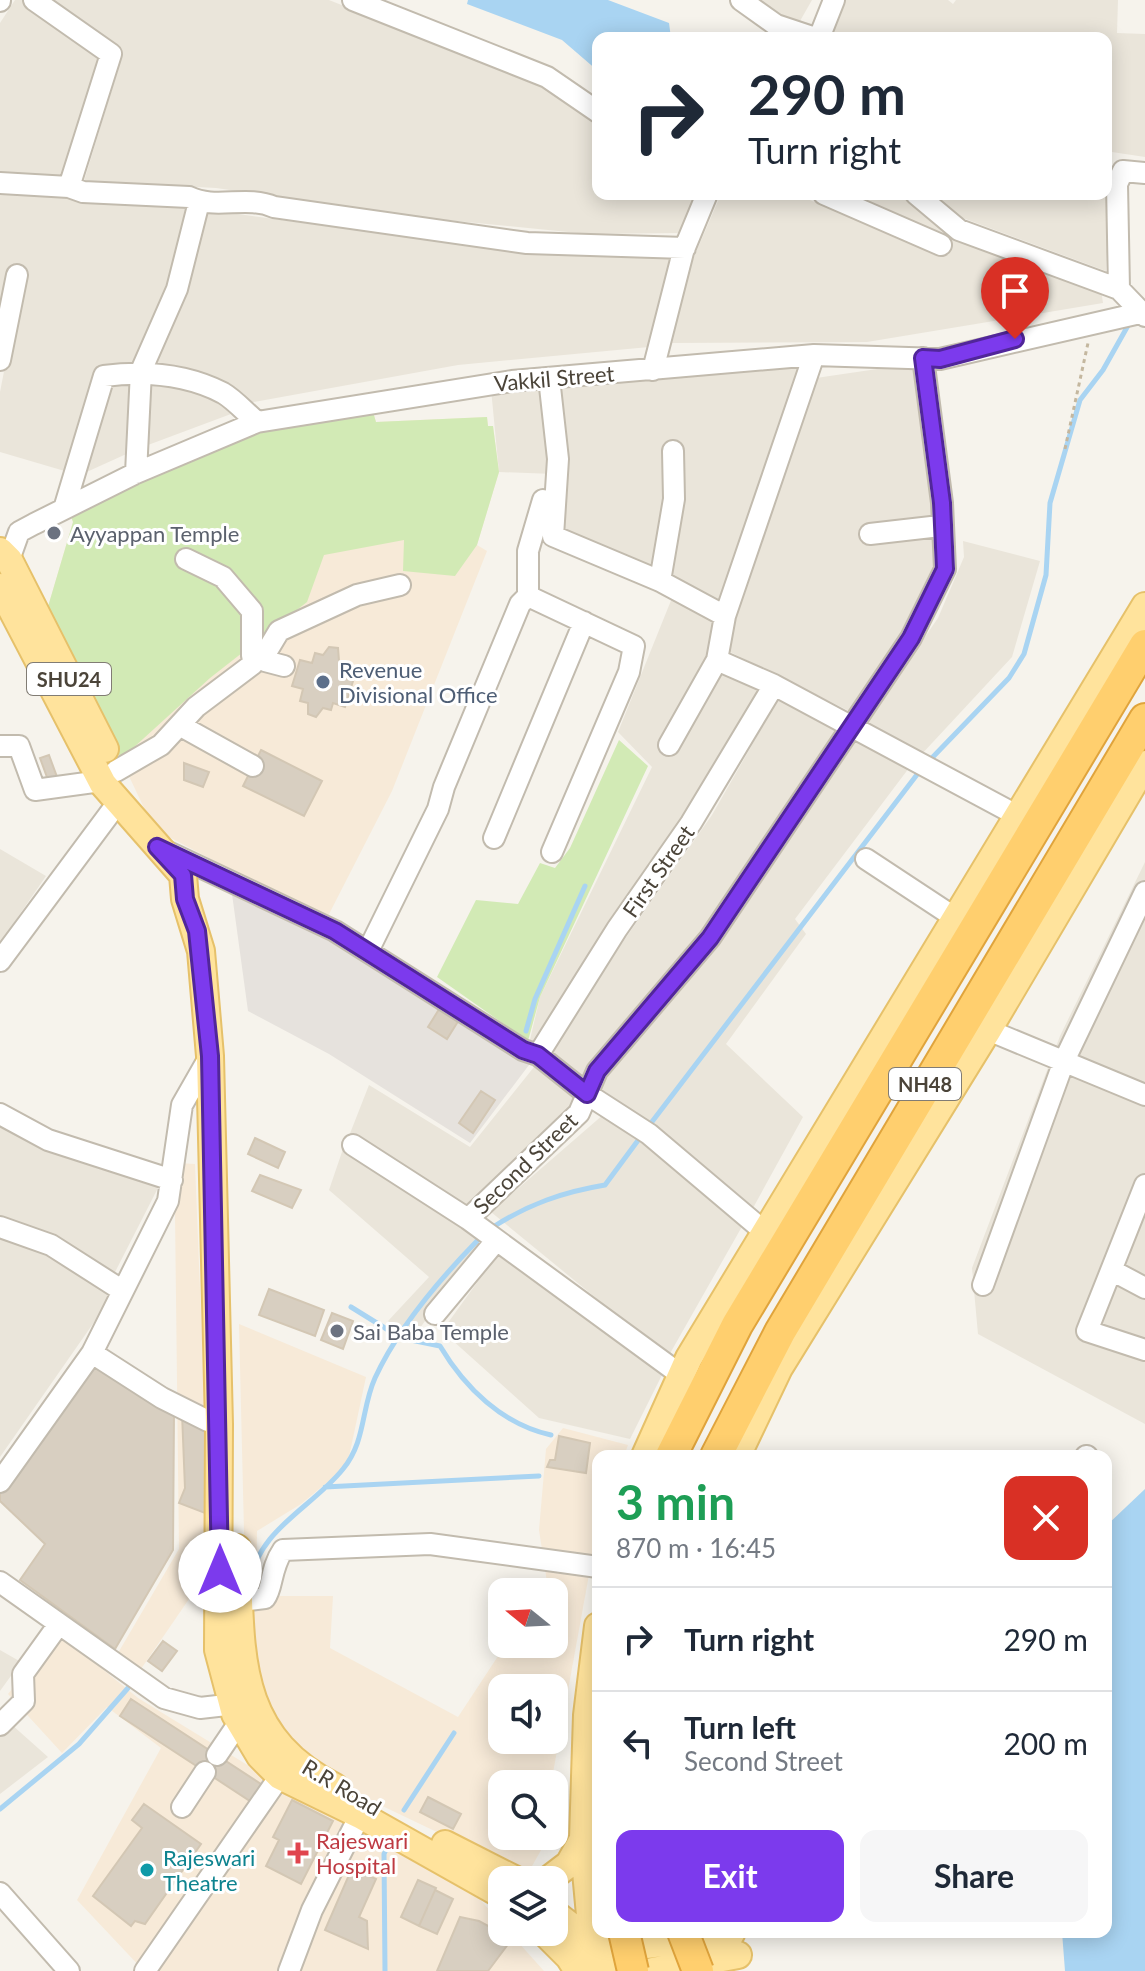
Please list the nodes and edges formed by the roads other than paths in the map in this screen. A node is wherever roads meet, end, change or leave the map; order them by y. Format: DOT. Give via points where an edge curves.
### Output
graph roads {
  1 [pos="34,0"];
  2 [pos="353,0"];
  3 [pos="741,0"];
  4 [pos="834,0"];
  5 [pos="798,32"];
  6 [pos="820,32"];
  7 [pos="592,108"];
  8 [pos="1145,173"];
  9 [pos="0,183"];
  10 [pos="69,187"];
  11 [pos="705,200"];
  12 [pos="838,200"];
  13 [pos="923,200"];
  14 [pos="199,202"];
  15 [pos="941,245"];
  16 [pos="685,248"];
  17 [pos="17,275"];
  18 [pos="1119,289"];
  19 [pos="1143,314"];
  20 [pos="814,355"];
  21 [pos="923,358"];
  22 [pos="0,360"];
  23 [pos="653,370"];
  24 [pos="141,371"];
  25 [pos="549,378"];
  26 [pos="257,422"];
  27 [pos="673,451"];
  28 [pos="136,473"];
  29 [pos="543,500"];
  30 [pos="64,509"];
  31 [pos="940,526"];
  32 [pos="870,534"];
  33 [pos="4,556"];
  34 [pos="186,559"];
  35 [pos="660,581"];
  36 [pos="400,585"];
  37 [pos="0,587"];
  38 [pos="528,596"];
  39 [pos="1145,606"];
  40 [pos="725,616"];
  41 [pos="584,622"];
  42 [pos="1145,645"];
  43 [pos="264,660"];
  44 [pos="717,660"];
  45 [pos="774,685"];
  46 [pos="1145,719"];
  47 [pos="181,726"];
  48 [pos="849,728"];
  49 [pos="669,745"];
  50 [pos="0,746"];
  51 [pos="1145,764"];
  52 [pos="253,766"];
  53 [pos="108,776"];
  54 [pos="123,806"];
  55 [pos="1020,817"];
  56 [pos="494,838"];
  57 [pos="157,847"];
  58 [pos="552,852"];
  59 [pos="866,859"];
  60 [pos="183,875"];
  61 [pos="1145,892"];
  62 [pos="957,919"];
  63 [pos="368,951"];
  64 [pos="0,961"];
  65 [pos="982,1038"];
  66 [pos="538,1055"];
  67 [pos="210,1056"];
  68 [pos="938,1061"];
  69 [pos="1064,1061"];
  70 [pos="587,1094"];
  71 [pos="1145,1095"];
  72 [pos="0,1114"];
  73 [pos="353,1145"];
  74 [pos="172,1180"];
  75 [pos="1145,1185"];
  76 [pos="468,1219"];
  77 [pos="0,1227"];
  78 [pos="780,1231"];
  79 [pos="495,1242"];
  80 [pos="1113,1271"];
  81 [pos="983,1285"];
  82 [pos="1145,1288"];
  83 [pos="123,1291"];
  84 [pos="435,1314"];
  85 [pos="1145,1350"];
  86 [pos="92,1353"];
  87 [pos="681,1375"];
  88 [pos="208,1421"];
  89 [pos="648,1450"];
  90 [pos="674,1450"];
  91 [pos="719,1450"];
  92 [pos="740,1450"];
  93 [pos="0,1482"];
  94 [pos="592,1566"];
  95 [pos="0,1582"];
  96 [pos="240,1601"];
  97 [pos="59,1624"];
  98 [pos="592,1675"];
  99 [pos="241,1709"];
  100 [pos="0,1725"];
  101 [pos="280,1776"];
  102 [pos="182,1807"];
  103 [pos="360,1815"];
  104 [pos="583,1839"];
  105 [pos="489,1866"];
  106 [pos="566,1866"];
  107 [pos="488,1887"];
  108 [pos="0,1893"];
  109 [pos="626,1938"];
  110 [pos="685,1938"];
  111 [pos="736,1948"];
  112 [pos="577,1955"];
  113 [pos="69,1971"];
  114 [pos="145,1971"];
  115 [pos="289,1971"];
  116 [pos="635,1971"];
  117 [pos="653,1971"];
  118 [pos="698,1971"];
  1 -- 10 [label="street" via="111,54"];
  2 -- 7 [label="street" via="547,77"];
  3 -- 5 [label="street" via="776,25"];
  4 -- 6 [label="street"];
  8 -- 18 [label="street" via="1123,171 1117,184"];
  9 -- 10 [label="street"];
  10 -- 14 [label="street"];
  11 -- 16 [label="street"];
  12 -- 15 [label="street"];
  13 -- 18 [label="street" via="959,230"];
  14 -- 16 [label="street" via="263,203 527,243"];
  14 -- 24 [label="street" via="177,289"];
  16 -- 23 [label="street"];
  17 -- 22 [label="street"];
  18 -- 19 [label="street"];
  19 -- 21 [label="street, Vakkil Street" via="940,359"];
  20 -- 21 [label="street, Vakkil Street"];
  20 -- 23 [label="street, Vakkil Street"];
  20 -- 40 [label="street"];
  21 -- 31 [label="street, Second Street" via="942,503"];
  23 -- 25 [label="street, Vakkil Street"];
  24 -- 26 [label="street" via="223,393"];
  24 -- 28 [label="street"];
  24 -- 30 [label="street" via="104,376"];
  25 -- 26 [label="street, Vakkil Street"];
  25 -- 35 [label="street" via="558,459 553,536"];
  26 -- 28 [label="street, Vakkil Street"];
  27 -- 35 [label="street" via="674,499"];
  28 -- 30 [label="street, Vakkil Street"];
  29 -- 38 [label="street" via="528,551"];
  30 -- 33 [label="street, Vakkil Street" via="19,532"];
  31 -- 32 [label="street"];
  31 -- 48 [label="street, Second Street" via="945,569 911,638"];
  33 -- 53 [label="main road, R.R Road / SHU24"];
  34 -- 43 [label="street" via="223,577 252,611"];
  35 -- 40 [label="street"];
  36 -- 43 [label="street" via="357,595 279,631"];
  37 -- 53 [label="main road, R.R Road / SHU24"];
  38 -- 41 [label="street"];
  38 -- 63 [label="street" via="502,646 438,809"];
  39 -- 55 [label="main road"];
  40 -- 44 [label="street"];
  41 -- 56 [label="street"];
  41 -- 58 [label="street" via="634,646 629,672"];
  42 -- 78 [label="highway, NH48"];
  43 -- 47 [label="street" via="196,707"];
  44 -- 45 [label="street"];
  44 -- 49 [label="street"];
  45 -- 48 [label="street"];
  45 -- 66 [label="street, First Street" via="691,823"];
  46 -- 68 [label="highway, NH48"];
  47 -- 52 [label="street"];
  47 -- 53 [label="street" via="161,745"];
  48 -- 55 [label="street"];
  48 -- 70 [label="street, Second Street" via="710,938 597,1071"];
  50 -- 53 [label="street" via="19,746 35,790"];
  51 -- 65 [label="main road"];
  53 -- 54 [label="main road, R.R Road / SHU24"];
  54 -- 57 [label="main road, R.R Road / SHU24"];
  54 -- 64 [label="street"];
  55 -- 62 [label="main road"];
  57 -- 60 [label="main road, R.R Road / SHU24"];
  57 -- 63 [label="street"];
  59 -- 62 [label="street"];
  60 -- 67 [label="main road, R.R Road / SHU24" via="201,951"];
  60 -- 96 [label="main road, R.R Road / SHU24" via="201,892 216,966"];
  61 -- 69 [label="street"];
  62 -- 78 [label="main road"];
  63 -- 66 [label="street"];
  65 -- 68 [label="highway"];
  65 -- 69 [label="street"];
  65 -- 92 [label="main road" via="779,1368"];
  66 -- 70 [label="street"];
  67 -- 74 [label="street" via="182,1105"];
  67 -- 99 [label="main road, R.R Road / SHU24" via="219,1424 218,1650"];
  68 -- 91 [label="highway, NH48" via="780,1332"];
  69 -- 71 [label="street"];
  69 -- 81 [label="street"];
  70 -- 76 [label="street, Second Street" via="579,1113"];
  70 -- 78 [label="street"];
  72 -- 74 [label="street" via="48,1140"];
  73 -- 76 [label="street"];
  74 -- 83 [label="street" via="168,1201"];
  75 -- 80 [label="street"];
  76 -- 79 [label="street"];
  77 -- 83 [label="street" via="51,1245"];
  78 -- 87 [label="main road"];
  78 -- 90 [label="highway, NH48"];
  79 -- 84 [label="street"];
  79 -- 87 [label="street"];
  80 -- 82 [label="street"];
  80 -- 85 [label="street" via="1087,1331"];
  83 -- 86 [label="street"];
  86 -- 88 [label="street"];
  86 -- 93 [label="street"];
  87 -- 89 [label="main road"];
  94 -- 96 [label="street" via="430,1544 283,1550 273,1564 265,1598"];
  95 -- 97 [label="street"];
  96 -- 99 [label="main road, R.R Road / SHU24"];
  97 -- 99 [label="street" via="164,1698 200,1708"];
  97 -- 100 [label="street" via="23,1674 24,1701"];
  98 -- 104 [label="main road"];
  99 -- 101 [label="main road, R.R Road / SHU24" via="260,1756"];
  99 -- 102 [label="street"];
  99 -- 105 [label="main road, R.R Road / SHU24" via="318,1778"];
  101 -- 103 [label="main road, R.R Road / SHU24"];
  101 -- 114 [label="street"];
  103 -- 107 [label="main road, R.R Road / SHU24"];
  103 -- 115 [label="street" via="312,1910"];
  104 -- 106 [label="main road"];
  104 -- 112 [label="main road" via="590,1915"];
  108 -- 113 [label="street"];
  109 -- 116 [label="highway, bridge"];
  110 -- 118 [label="highway, bridge"];
  111 -- 112 [label="main road" via="638,1946"];
  111 -- 117 [label="main road"];
  112 -- 116 [label="main road"];
}
